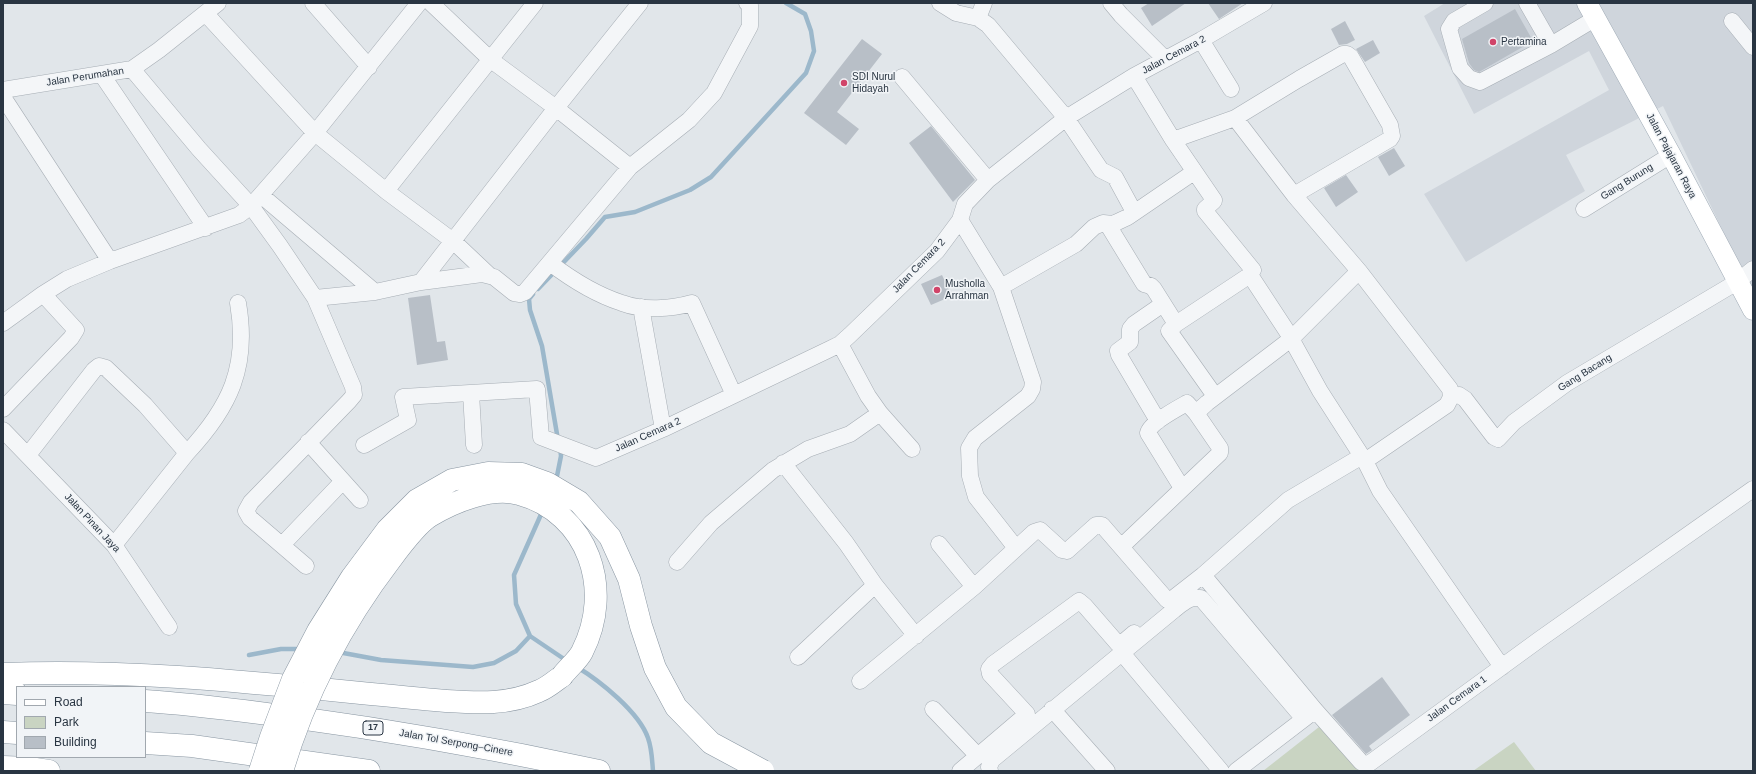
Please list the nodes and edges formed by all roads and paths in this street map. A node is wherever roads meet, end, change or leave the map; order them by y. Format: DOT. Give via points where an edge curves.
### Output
graph roads {
  1 [pos="218,3"];
  2 [pos="313,3"];
  3 [pos="419,3"];
  4 [pos="431,3"];
  5 [pos="535,3"];
  6 [pos="640,3"];
  7 [pos="748,3"];
  8 [pos="940,3"];
  9 [pos="984,3"];
  10 [pos="1111,3"];
  11 [pos="1485,3"];
  12 [pos="1527,3"];
  13 [pos="1254,6"];
  14 [pos="1592,11"];
  15 [pos="206,14"];
  16 [pos="978,18"];
  17 [pos="1732,21"];
  18 [pos="1202,40"];
  19 [pos="1551,45"];
  20 [pos="1753,47"];
  21 [pos="1165,59"];
  22 [pos="491,60"];
  23 [pos="369,67"];
  24 [pos="132,69"];
  25 [pos="102,75"];
  26 [pos="1134,76"];
  27 [pos="902,77"];
  28 [pos="1231,89"];
  29 [pos="3,90"];
  30 [pos="3,97"];
  31 [pos="556,108"];
  32 [pos="1066,118"];
  33 [pos="1235,118"];
  34 [pos="315,133"];
  35 [pos="1173,140"];
  36 [pos="1671,155"];
  37 [pos="630,167"];
  38 [pos="1194,172"];
  39 [pos="988,180"];
  40 [pos="386,191"];
  41 [pos="1294,195"];
  42 [pos="256,201"];
  43 [pos="1584,209"];
  44 [pos="1134,212"];
  45 [pos="960,220"];
  46 [pos="1108,225"];
  47 [pos="206,228"];
  48 [pos="453,241"];
  49 [pos="110,261"];
  50 [pos="550,263"];
  51 [pos="1753,268"];
  52 [pos="1359,271"];
  53 [pos="489,275"];
  54 [pos="1250,275"];
  55 [pos="421,282"];
  56 [pos="1737,282"];
  57 [pos="1001,287"];
  58 [pos="375,292"];
  59 [pos="43,294"];
  60 [pos="315,298"];
  61 [pos="238,303"];
  62 [pos="1163,304"];
  63 [pos="641,306"];
  64 [pos="1753,310"];
  65 [pos="3,323"];
  66 [pos="1176,324"];
  67 [pos="1291,339"];
  68 [pos="840,344"];
  69 [pos="471,393"];
  70 [pos="734,395"];
  71 [pos="1215,396"];
  72 [pos="1451,397"];
  73 [pos="3,409"];
  74 [pos="880,413"];
  75 [pos="1196,413"];
  76 [pos="1158,421"];
  77 [pos="663,429"];
  78 [pos="3,430"];
  79 [pos="308,442"];
  80 [pos="364,445"];
  81 [pos="474,445"];
  82 [pos="912,449"];
  83 [pos="187,453"];
  84 [pos="28,455"];
  85 [pos="1363,458"];
  86 [pos="783,463"];
  87 [pos="343,481"];
  88 [pos="1182,488"];
  89 [pos="1753,489"];
  90 [pos="360,500"];
  91 [pos="939,544"];
  92 [pos="114,545"];
  93 [pos="282,545"];
  94 [pos="1122,546"];
  95 [pos="1016,548"];
  96 [pos="677,562"];
  97 [pos="306,566"];
  98 [pos="1203,575"];
  99 [pos="875,585"];
  100 [pos="974,587"];
  101 [pos="1171,600"];
  102 [pos="169,627"];
  103 [pos="916,636"];
  104 [pos="1122,653"];
  105 [pos="798,657"];
  106 [pos="1502,667"];
  107 [pos="3,674"];
  108 [pos="860,681"];
  109 [pos="3,693"];
  110 [pos="16,694"];
  111 [pos="146,701"];
  112 [pos="933,708"];
  113 [pos="1052,709"];
  114 [pos="1310,715"];
  115 [pos="3,732"];
  116 [pos="16,733"];
  117 [pos="146,743"];
  118 [pos="978,756"];
  119 [pos="3,767"];
  120 [pos="1360,768"];
  121 [pos="49,771"];
  122 [pos="260,771"];
  123 [pos="282,771"];
  124 [pos="369,771"];
  125 [pos="599,771"];
  126 [pos="763,771"];
  127 [pos="960,771"];
  128 [pos="990,771"];
  129 [pos="1107,771"];
  130 [pos="1221,771"];
  131 [pos="1236,771"];
  1 -- 15 [label="street, Jalan Perumahan"];
  2 -- 23 [label="street"];
  3 -- 23 [label="street"];
  4 -- 22 [label="street"];
  5 -- 22 [label="street"];
  6 -- 31 [label="street"];
  7 -- 37 [label="street" via="750,26 714,93 689,120"];
  8 -- 16 [label="street" via="956,13"];
  9 -- 16 [label="street"];
  10 -- 21 [label="street"];
  11 -- 19 [label="street" via="1454,21 1450,30 1460,68 1469,78 1480,82"];
  12 -- 19 [label="street"];
  13 -- 18 [label="street, Jalan Cemara 2"];
  14 -- 19 [label="street"];
  14 -- 36 [label="main road, Jalan Pajajaran Raya"];
  15 -- 24 [label="street, Jalan Perumahan"];
  15 -- 34 [label="street"];
  16 -- 32 [label="street" via="988,25"];
  17 -- 20 [label="street"];
  18 -- 21 [label="street, Jalan Cemara 2"];
  18 -- 28 [label="street"];
  21 -- 26 [label="street, Jalan Cemara 2"];
  22 -- 31 [label="street"];
  22 -- 40 [label="street"];
  23 -- 34 [label="street"];
  24 -- 25 [label="street, Jalan Perumahan"];
  24 -- 42 [label="street" via="199,149"];
  25 -- 29 [label="street, Jalan Perumahan"];
  25 -- 47 [label="street"];
  26 -- 32 [label="street, Jalan Cemara 2"];
  26 -- 35 [label="street"];
  27 -- 39 [label="street"];
  30 -- 49 [label="street"];
  31 -- 37 [label="street"];
  31 -- 48 [label="street"];
  32 -- 39 [label="street, Jalan Cemara 2"];
  32 -- 44 [label="street" via="1101,170 1115,177"];
  33 -- 35 [label="street"];
  33 -- 41 [label="street"];
  33 -- 41 [label="street" via="1343,54 1351,57 1390,125 1392,136"];
  34 -- 40 [label="street"];
  34 -- 42 [label="street"];
  35 -- 38 [label="street"];
  36 -- 43 [label="street, Gang Burung"];
  36 -- 56 [label="main road, Jalan Pajajaran Raya"];
  37 -- 50 [label="street"];
  38 -- 44 [label="street"];
  38 -- 54 [label="street" via="1214,200 1204,210 1253,270"];
  39 -- 45 [label="street, Jalan Cemara 2" via="965,204"];
  40 -- 48 [label="street"];
  41 -- 52 [label="street"];
  42 -- 47 [label="street" via="240,215"];
  42 -- 58 [label="street"];
  42 -- 60 [label="street"];
  44 -- 46 [label="street"];
  45 -- 57 [label="street"];
  45 -- 68 [label="street, Jalan Cemara 2" via="937,251"];
  46 -- 57 [label="street" via="1103,223 1094,227 1076,244"];
  46 -- 62 [label="street" via="1144,284 1150,286"];
  47 -- 49 [label="street"];
  48 -- 53 [label="street"];
  48 -- 55 [label="street"];
  49 -- 59 [label="street" via="68,279"];
  50 -- 53 [label="street" via="525,292 520,294 514,293"];
  50 -- 63 [label="street" via="568,276 623,304"];
  51 -- 56 [label="street"];
  52 -- 67 [label="street"];
  52 -- 72 [label="street" via="1450,389"];
  53 -- 55 [label="street"];
  54 -- 66 [label="street"];
  54 -- 67 [label="street"];
  55 -- 58 [label="street"];
  56 -- 64 [label="main road, Jalan Pajajaran Raya"];
  56 -- 72 [label="street, Gang Bacang" via="1567,383 1514,422 1498,439 1465,399 1459,395"];
  57 -- 95 [label="street" via="1033,382 1032,389 1028,396 972,443 969,448 970,476 976,497"];
  58 -- 60 [label="street"];
  59 -- 65 [label="street"];
  59 -- 73 [label="street" via="76,330 72,338"];
  60 -- 79 [label="street" via="353,387 354,395"];
  61 -- 83 [label="street" via="242,324 241,346 232,388 223,409"];
  62 -- 66 [label="street"];
  62 -- 76 [label="street" via="1134,324 1130,329 1130,342 1118,351"];
  63 -- 70 [label="street" via="673,307 692,303"];
  63 -- 77 [label="street"];
  66 -- 71 [label="street" via="1169,331"];
  67 -- 71 [label="street"];
  67 -- 85 [label="street" via="1320,391"];
  68 -- 70 [label="street, Jalan Cemara 2"];
  68 -- 74 [label="street"];
  69 -- 77 [label="street, Jalan Cemara 2" via="537,389 553,442 596,458"];
  69 -- 80 [label="street" via="403,397 408,420"];
  69 -- 81 [label="street"];
  70 -- 77 [label="street, Jalan Cemara 2"];
  71 -- 75 [label="street"];
  72 -- 85 [label="street" via="1447,405"];
  74 -- 82 [label="street"];
  74 -- 86 [label="street" via="850,434 808,449"];
  75 -- 76 [label="street" via="1187,404"];
  75 -- 88 [label="street" via="1221,451"];
  76 -- 88 [label="street" via="1150,427 1148,433"];
  78 -- 84 [label="street, Jalan Pinan Jaya"];
  79 -- 87 [label="street"];
  79 -- 93 [label="street" via="251,502 246,511 250,518"];
  83 -- 84 [label="street" via="145,406 106,368 99,366"];
  83 -- 92 [label="street"];
  84 -- 92 [label="street, Jalan Pinan Jaya"];
  85 -- 98 [label="street" via="1288,500"];
  85 -- 106 [label="street" via="1380,491"];
  86 -- 96 [label="street" via="711,523"];
  86 -- 99 [label="street" via="846,543"];
  87 -- 90 [label="street"];
  87 -- 93 [label="street"];
  88 -- 94 [label="street"];
  89 -- 106 [label="street, Jalan Cemara 1"];
  91 -- 100 [label="street"];
  92 -- 102 [label="street, Jalan Pinan Jaya"];
  93 -- 97 [label="street"];
  94 -- 95 [label="street" via="1099,524 1067,551 1062,550 1040,530"];
  94 -- 101 [label="street" via="1156,588 1167,600"];
  95 -- 100 [label="street"];
  98 -- 101 [label="street"];
  98 -- 114 [label="street, Jalan Cemara 1"];
  99 -- 103 [label="street"];
  99 -- 105 [label="street"];
  100 -- 103 [label="street"];
  101 -- 118 [label="street" via="1121,644 1114,642 1079,601 993,664 989,669 990,674 1027,714"];
  103 -- 108 [label="street"];
  104 -- 113 [label="street"];
  104 -- 114 [label="street" via="1191,598 1201,598"];
  104 -- 130 [label="street"];
  106 -- 120 [label="street, Jalan Cemara 1"];
  107 -- 123 [label="highway, bridge" via="95,673 182,677 446,701 489,703 515,700 540,691 562,676 582,652 594,619 596,584 587,550 568,522 544,504 518,493 486,493 458,502 429,516 402,544 370,587 338,638 314,687 290,743"];
  109 -- 110 [label="highway"];
  111 -- 125 [label="highway, Jalan Tol Serpong–Cinere / 17" via="194,704 360,726 504,750"];
  112 -- 118 [label="street"];
  113 -- 128 [label="street" via="992,760"];
  113 -- 129 [label="street"];
  114 -- 120 [label="street, Jalan Cemara 1" via="1361,762"];
  114 -- 131 [label="street"];
  115 -- 116 [label="highway"];
  117 -- 124 [label="highway" via="192,746"];
  118 -- 127 [label="street"];
  119 -- 121 [label="highway"];
  122 -- 126 [label="highway, bridge" via="270,737 294,679 318,631 352,577 387,530 418,500 452,480 488,473 522,474 547,483 579,502 610,537 629,579 655,668 676,707 711,743"];
}
